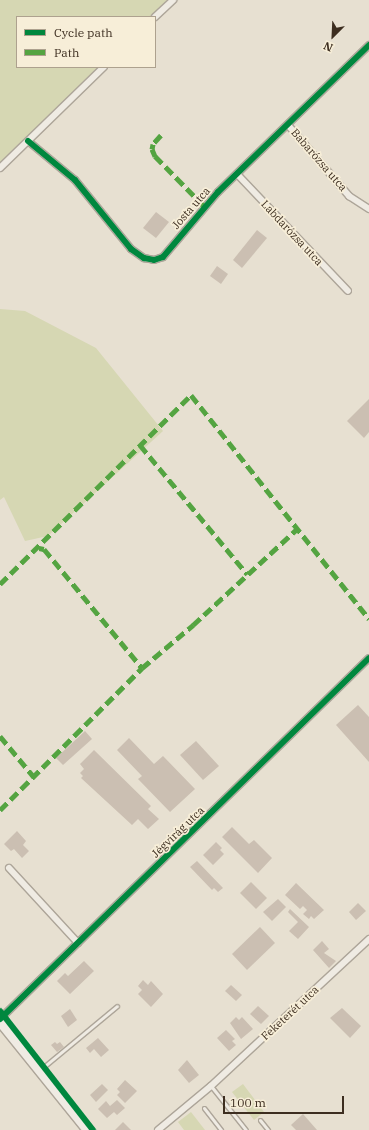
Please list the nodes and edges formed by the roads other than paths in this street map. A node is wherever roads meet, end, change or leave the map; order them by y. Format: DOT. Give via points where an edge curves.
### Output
graph roads {
  1 [pos="172,0"];
  2 [pos="156,16"];
  3 [pos="369,45"];
  4 [pos="103,68"];
  5 [pos="288,125"];
  6 [pos="28,141"];
  7 [pos="0,168"];
  8 [pos="237,174"];
  9 [pos="369,210"];
  10 [pos="348,291"];
  11 [pos="369,658"];
  12 [pos="9,868"];
  13 [pos="369,939"];
  14 [pos="78,943"];
  15 [pos="117,1006"];
  16 [pos="0,1021"];
  17 [pos="39,1071"];
  18 [pos="211,1086"];
  19 [pos="204,1108"];
  20 [pos="260,1120"];
  21 [pos="87,1130"];
  22 [pos="158,1130"];
  23 [pos="221,1130"];
  24 [pos="246,1130"];
  25 [pos="268,1130"];
  1 -- 2 [label="street"];
  3 -- 5 [label="street, Josta utca"];
  4 -- 6 [label="street"];
  5 -- 8 [label="street, Josta utca"];
  5 -- 9 [label="street, Babarózsa utca" via="349,196"];
  6 -- 7 [label="street"];
  6 -- 8 [label="street, Josta utca" via="75,180 131,249 144,258 154,260 163,257"];
  8 -- 10 [label="street, Labdarózsa utca"];
  11 -- 14 [label="street, Jégvirág utca"];
  12 -- 14 [label="street"];
  13 -- 18 [label="street, Feketerét utca"];
  14 -- 16 [label="street, Jégvirág utca"];
  15 -- 17 [label="lane"];
  16 -- 17 [label="main road"];
  17 -- 21 [label="main road"];
  18 -- 22 [label="street, Feketerét utca"];
  18 -- 24 [label="lane"];
  19 -- 23 [label="lane"];
  20 -- 25 [label="lane"];
}
